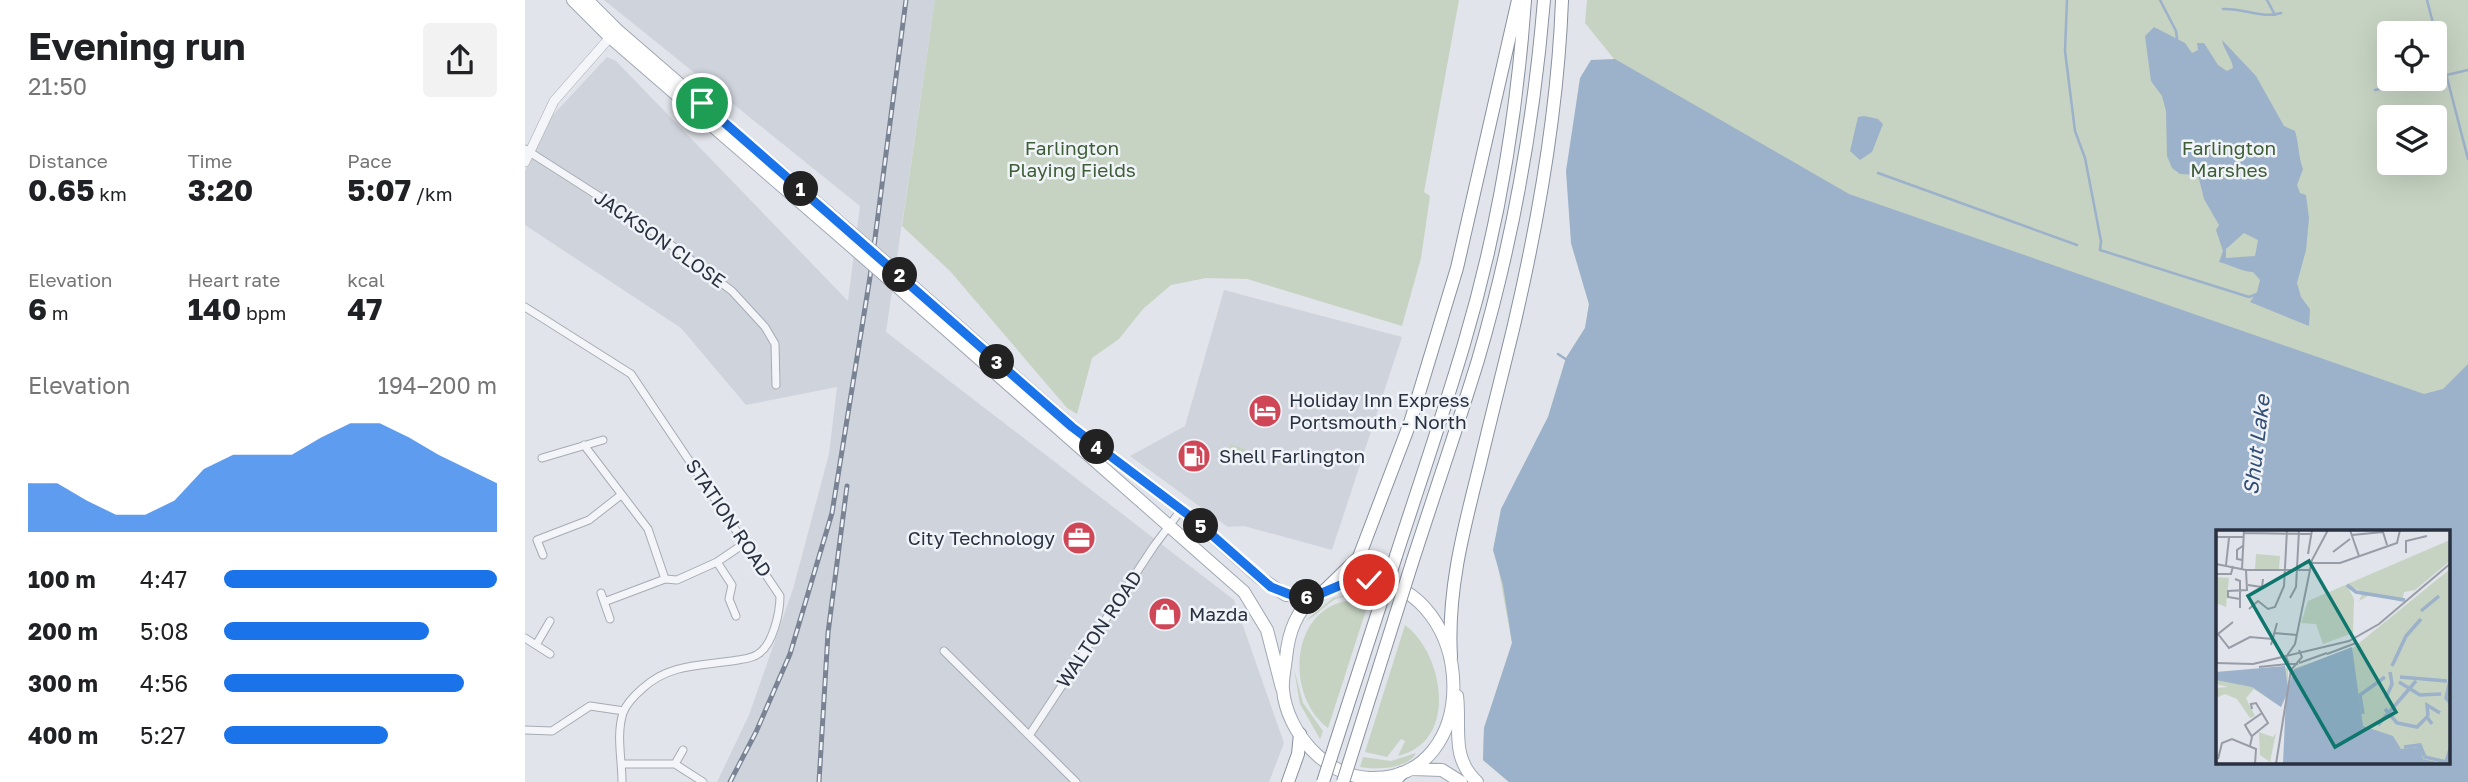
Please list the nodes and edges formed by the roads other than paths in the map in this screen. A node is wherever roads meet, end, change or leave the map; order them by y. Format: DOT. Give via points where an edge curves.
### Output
graph roads {
  1 [pos="573,0"];
  2 [pos="587,0"];
  3 [pos="1518,0"];
  4 [pos="1525,0"];
  5 [pos="1544,0"];
  6 [pos="1562,0"];
  7 [pos="614,33"];
  8 [pos="527,150"];
  9 [pos="525,162"];
  10 [pos="884,268"];
  11 [pos="525,307"];
  12 [pos="776,385"];
  13 [pos="603,440"];
  14 [pos="584,445"];
  15 [pos="543,458"];
  16 [pos="621,495"];
  17 [pos="1181,510"];
  18 [pos="1170,525"];
  19 [pos="745,543"];
  20 [pos="543,555"];
  21 [pos="717,562"];
  22 [pos="665,579"];
  23 [pos="601,593"];
  24 [pos="1318,595"];
  25 [pos="604,602"];
  26 [pos="736,616"];
  27 [pos="610,619"];
  28 [pos="550,621"];
  29 [pos="525,638"];
  30 [pos="536,645"];
  31 [pos="944,651"];
  32 [pos="549,654"];
  33 [pos="1451,657"];
  34 [pos="1455,681"];
  35 [pos="1282,688"];
  36 [pos="624,711"];
  37 [pos="525,730"];
  38 [pos="1030,734"];
  39 [pos="1300,734"];
  40 [pos="683,750"];
  41 [pos="622,764"];
  42 [pos="675,764"];
  43 [pos="1402,775"];
  44 [pos="1073,781"];
  45 [pos="622,782"];
  46 [pos="703,782"];
  47 [pos="1288,782"];
  48 [pos="1323,782"];
  49 [pos="1343,782"];
  50 [pos="1461,782"];
  51 [pos="1477,782"];
  1 -- 7 [label="main road"];
  2 -- 7 [label="main road"];
  3 -- 24 [label="main road" via="1457,268 1409,423 1359,557"];
  4 -- 48 [label="main road, bridge" via="1505,163 1485,265"];
  5 -- 49 [label="main road, bridge" via="1526,150 1505,257 1478,360"];
  6 -- 33 [label="main road" via="1545,169 1514,324 1460,542"];
  7 -- 8 [label="street" via="554,101"];
  7 -- 10 [label="main road, bridge"];
  8 -- 9 [label="street"];
  8 -- 12 [label="street, JACKSON CLOSE" via="650,229 732,291 775,344"];
  10 -- 17 [label="main road" via="1089,442"];
  10 -- 18 [label="main road"];
  11 -- 19 [label="street, STATION ROAD" via="631,374"];
  13 -- 14 [label="street"];
  14 -- 15 [label="street"];
  14 -- 16 [label="street"];
  16 -- 20 [label="street" via="589,520 537,540"];
  16 -- 22 [label="street" via="647,529"];
  17 -- 18 [label="street, WALTON ROAD"];
  17 -- 24 [label="main road" via="1271,587 1292,597"];
  18 -- 35 [label="main road" via="1252,603 1267,629"];
  18 -- 38 [label="street, WALTON ROAD"];
  19 -- 21 [label="street"];
  19 -- 36 [label="street, STATION ROAD" via="780,596 767,644 747,658 674,668 657,675"];
  21 -- 22 [label="street" via="677,580"];
  21 -- 26 [label="street" via="732,585 729,599"];
  22 -- 25 [label="street"];
  23 -- 25 [label="street"];
  24 -- 33 [label="main road" via="1369,580 1398,586 1432,618"];
  24 -- 35 [label="main road" via="1293,625"];
  25 -- 27 [label="street"];
  28 -- 30 [label="street"];
  29 -- 30 [label="street"];
  30 -- 32 [label="street"];
  31 -- 38 [label="street"];
  33 -- 34 [label="main road"];
  34 -- 43 [label="main road" via="1441,740"];
  34 -- 51 [label="main road" via="1459,753"];
  35 -- 39 [label="main road"];
  36 -- 37 [label="street" via="590,706 552,731"];
  36 -- 41 [label="street" via="619,734"];
  38 -- 44 [label="street"];
  39 -- 43 [label="main road" via="1325,762 1343,772 1368,778"];
  39 -- 47 [label="main road"];
  40 -- 42 [label="street"];
  41 -- 42 [label="street"];
  41 -- 45 [label="street"];
  42 -- 46 [label="street"];
  43 -- 50 [label="main road" via="1442,770"];
}
